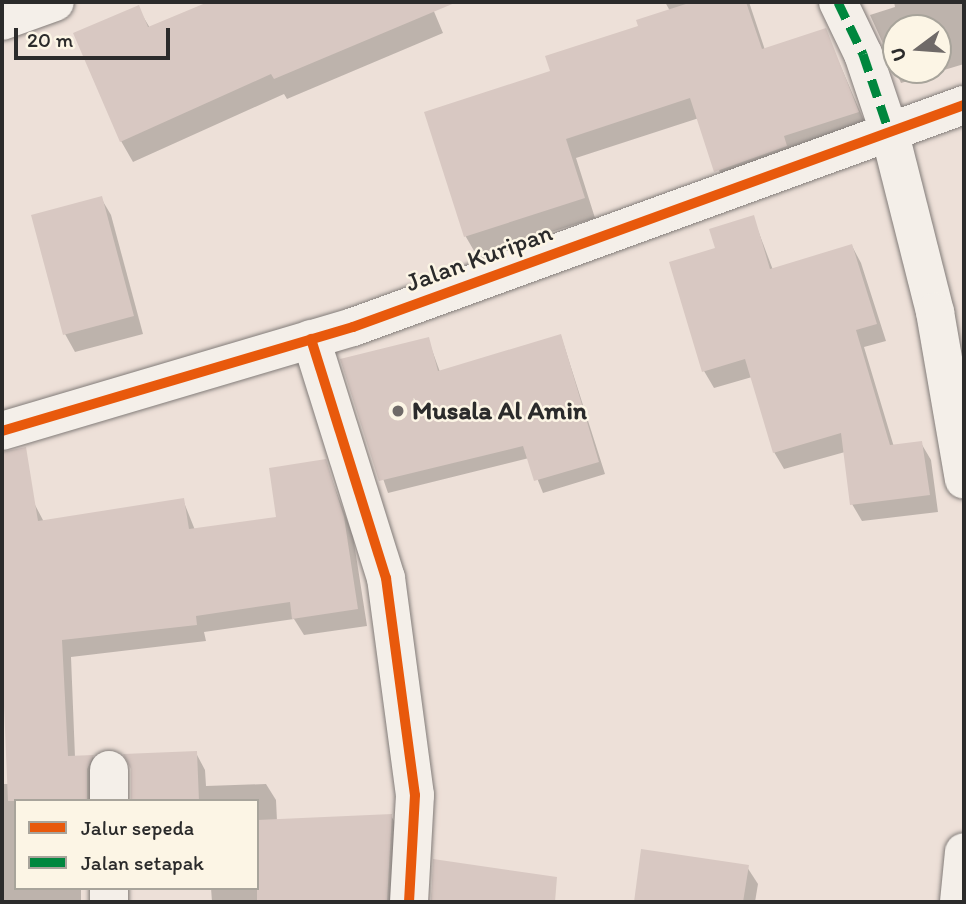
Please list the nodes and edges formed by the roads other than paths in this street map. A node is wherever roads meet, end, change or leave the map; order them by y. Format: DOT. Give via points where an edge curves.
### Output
graph roads {
  1 [pos="55,2"];
  2 [pos="838,2"];
  3 [pos="2,21"];
  4 [pos="964,105"];
  5 [pos="890,134"];
  6 [pos="312,339"];
  7 [pos="2,431"];
  8 [pos="964,480"];
  9 [pos="964,852"];
  10 [pos="409,902"];
  11 [pos="959,902"];
  1 -- 3 [label="street"];
  2 -- 5 [label="street" via="863,54"];
  4 -- 5 [label="street, Jalan Kuripan"];
  5 -- 6 [label="street, Jalan Kuripan"];
  5 -- 8 [label="street" via="935,312"];
  6 -- 7 [label="street, Jalan Kuripan"];
  6 -- 10 [label="street" via="386,578 415,795"];
  9 -- 11 [label="street"];
}
